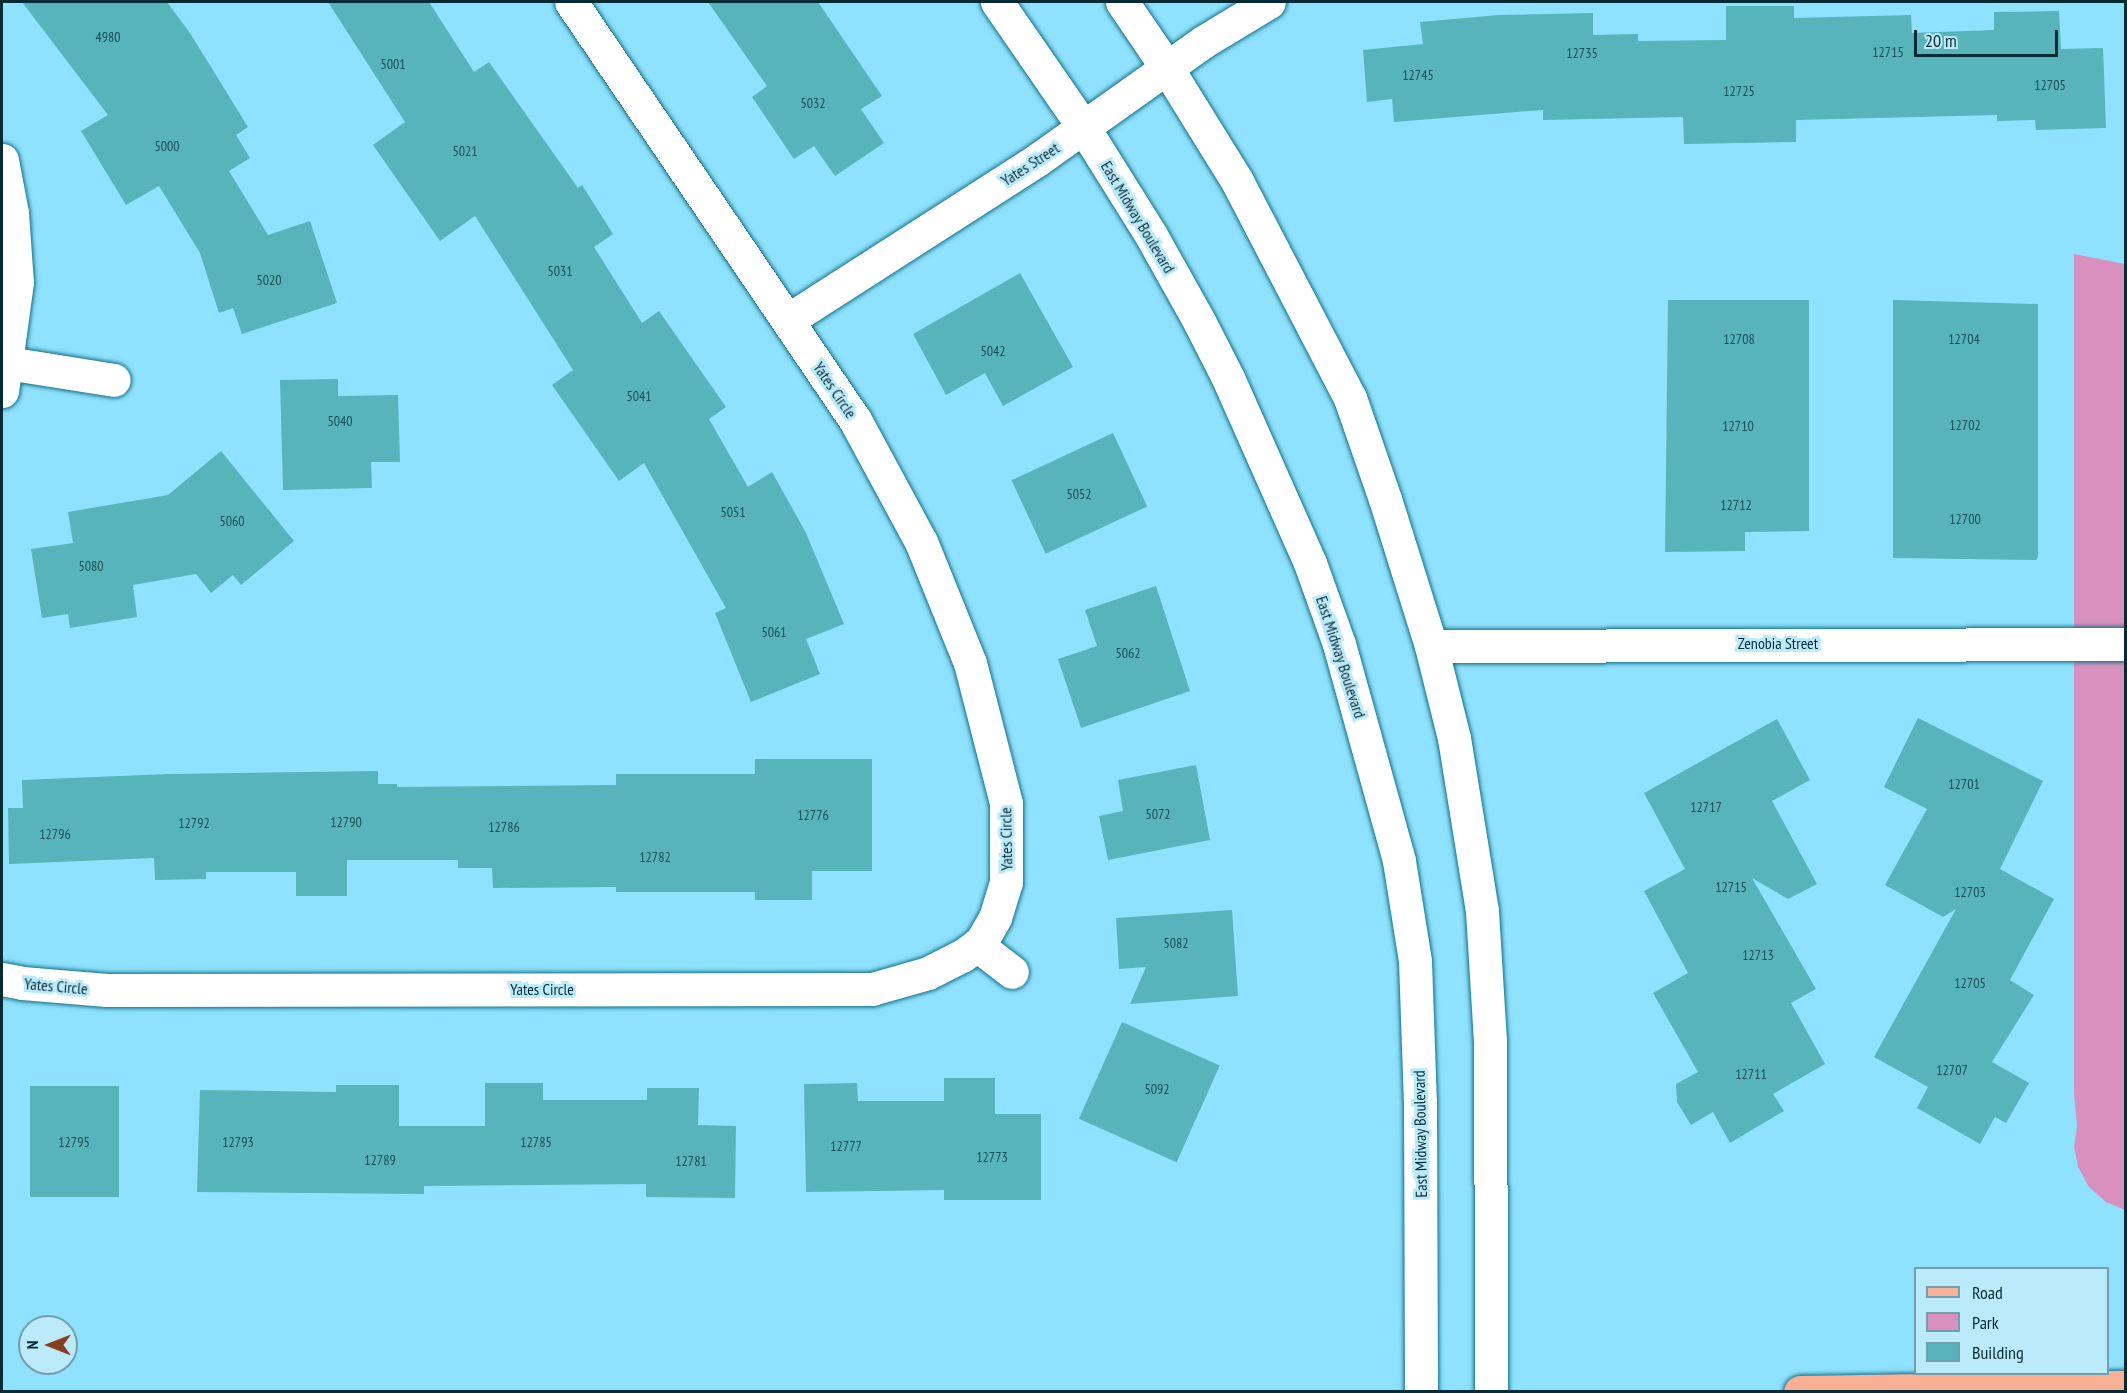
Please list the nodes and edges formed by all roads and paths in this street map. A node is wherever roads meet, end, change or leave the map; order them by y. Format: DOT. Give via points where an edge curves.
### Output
graph roads {
  1 [pos="571,2"];
  2 [pos="997,2"];
  3 [pos="1122,2"];
  4 [pos="1269,2"];
  5 [pos="1167,68"];
  6 [pos="1084,128"];
  7 [pos="2,160"];
  8 [pos="788,320"];
  9 [pos="4,377"];
  10 [pos="114,380"];
  11 [pos="2126,644"];
  12 [pos="1431,646"];
  13 [pos="977,945"];
  14 [pos="1012,972"];
  15 [pos="2,979"];
  16 [pos="2126,1387"];
  17 [pos="1421,1392"];
  18 [pos="1491,1392"];
  19 [pos="1800,1392"];
  1 -- 8 [label="street, Yates Circle"];
  2 -- 6 [label="street, East Midway Boulevard"];
  3 -- 5 [label="street"];
  4 -- 5 [label="street, Yates Street"];
  5 -- 6 [label="street, Yates Street"];
  5 -- 12 [label="street" via="1237,181 1350,398"];
  6 -- 8 [label="street, Yates Street"];
  6 -- 17 [label="street, East Midway Boulevard" via="1152,237 1232,387 1310,563 1339,644 1372,758 1399,861 1415,961 1420,1101"];
  7 -- 9 [label="street" via="12,213 17,282"];
  8 -- 13 [label="street, Yates Circle" via="855,420 921,542 970,663 1006,803 1006,882 995,918"];
  9 -- 10 [label="street"];
  11 -- 12 [label="street, Zenobia Street"];
  12 -- 18 [label="street" via="1454,738 1482,911 1490,1040"];
  13 -- 14 [label="street"];
  13 -- 15 [label="street, Yates Circle" via="928,973 872,989 107,990"];
  16 -- 19 [label="main road"];
}
